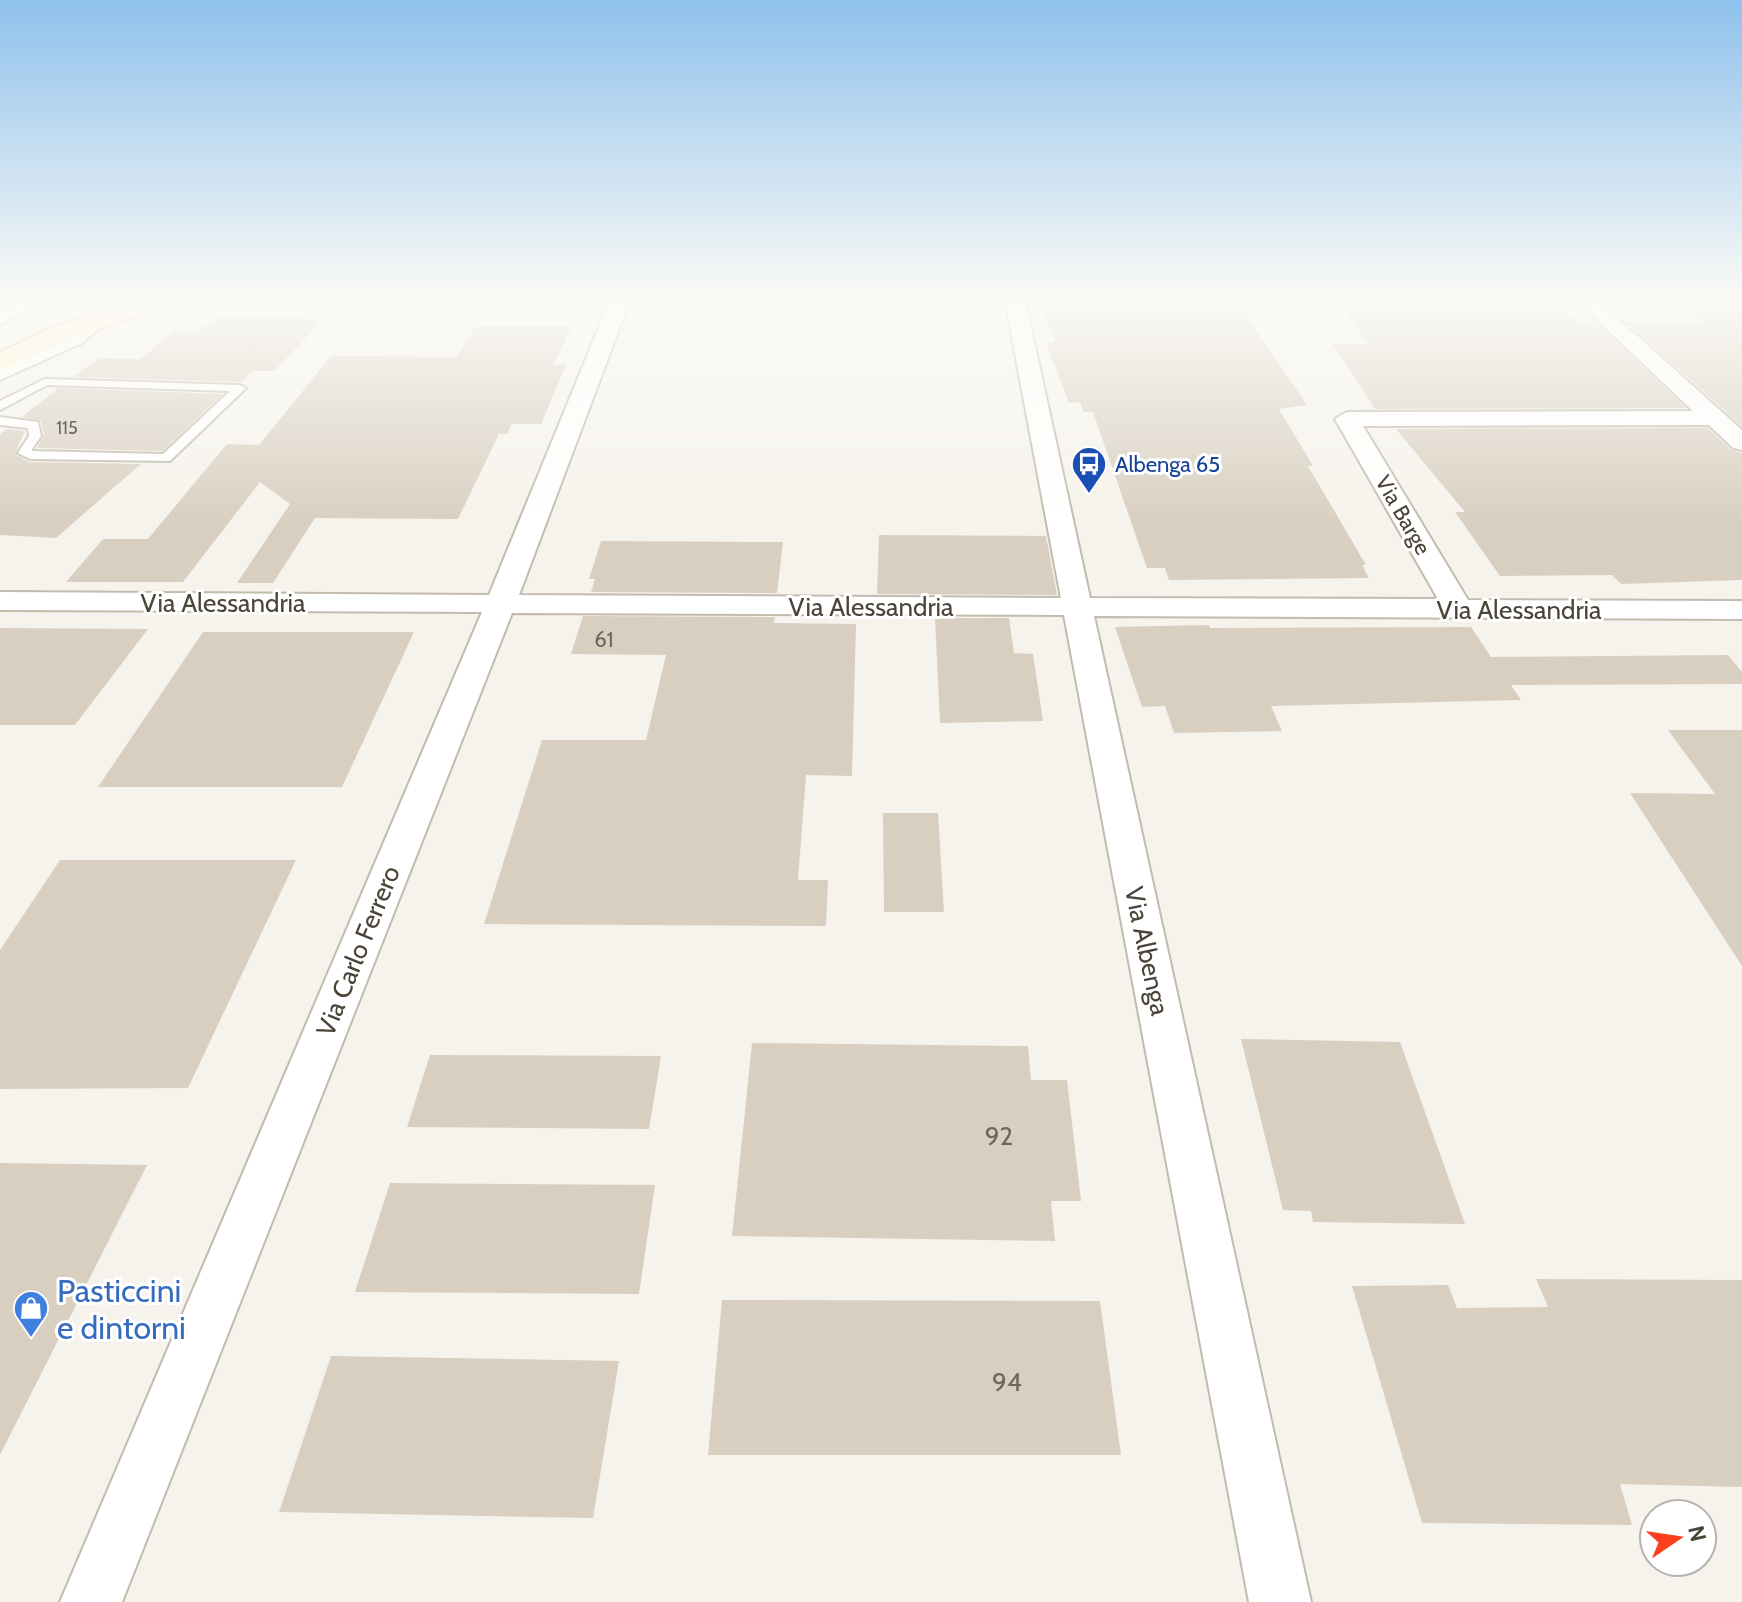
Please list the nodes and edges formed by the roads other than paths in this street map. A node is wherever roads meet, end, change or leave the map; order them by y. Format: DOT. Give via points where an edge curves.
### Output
graph roads {
  1 [pos="591,375"];
  2 [pos="1030,375"];
  3 [pos="1668,375"];
  4 [pos="0,406"];
  5 [pos="1716,418"];
  6 [pos="0,421"];
  7 [pos="1742,443"];
  8 [pos="0,601"];
  9 [pos="500,605"];
  10 [pos="1078,608"];
  11 [pos="1459,610"];
  12 [pos="1742,610"];
  13 [pos="91,1602"];
  14 [pos="1280,1602"];
  1 -- 9 [label="street, Via Carlo Ferrero"];
  2 -- 10 [label="street, Via Albenga"];
  3 -- 5 [label="street"];
  4 -- 6 [label="lane" via="45,382 240,388 166,458 30,455 24,453 35,436 34,425"];
  5 -- 7 [label="street"];
  5 -- 11 [label="street, Via Barge" via="1347,419"];
  8 -- 9 [label="street, Via Alessandria"];
  9 -- 10 [label="street, Via Alessandria"];
  9 -- 13 [label="street, Via Carlo Ferrero"];
  10 -- 11 [label="street, Via Alessandria"];
  10 -- 14 [label="street, Via Albenga"];
  11 -- 12 [label="street, Via Alessandria"];
}
